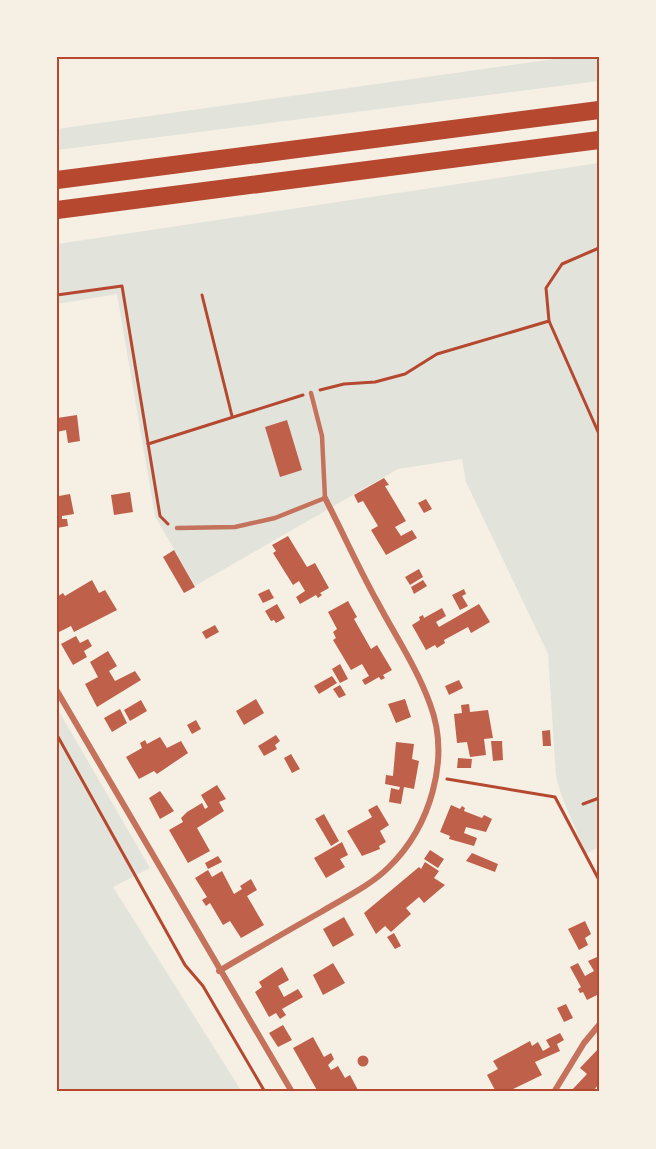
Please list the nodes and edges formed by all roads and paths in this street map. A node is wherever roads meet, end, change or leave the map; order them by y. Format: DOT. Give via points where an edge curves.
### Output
graph roads {
  1 [pos="599,110"];
  2 [pos="599,140"];
  3 [pos="57,180"];
  4 [pos="57,210"];
  5 [pos="599,249"];
  6 [pos="57,295"];
  7 [pos="202,295"];
  8 [pos="549,321"];
  9 [pos="311,393"];
  10 [pos="232,416"];
  11 [pos="599,434"];
  12 [pos="148,444"];
  13 [pos="325,498"];
  14 [pos="160,516"];
  15 [pos="177,528"];
  16 [pos="57,691"];
  17 [pos="57,735"];
  18 [pos="437,778"];
  19 [pos="599,798"];
  20 [pos="583,804"];
  21 [pos="599,880"];
  22 [pos="219,971"];
  23 [pos="599,1025"];
  24 [pos="266,1092"];
  25 [pos="291,1092"];
  26 [pos="554,1092"];
  1 -- 3 [label="highway"];
  2 -- 4 [label="highway"];
  5 -- 8 [label="path" via="562,264 546,288"];
  6 -- 12 [label="path" via="122,286"];
  7 -- 10 [label="path"];
  8 -- 9 [label="path" via="437,354 405,374"];
  8 -- 11 [label="path"];
  9 -- 10 [label="path"];
  9 -- 13 [label="lane" via="322,436"];
  10 -- 12 [label="path"];
  12 -- 14 [label="path"];
  13 -- 15 [label="lane" via="275,518 235,527"];
  13 -- 18 [label="street" via="431,706 437,741"];
  16 -- 22 [label="street"];
  17 -- 24 [label="path" via="184,965 203,986"];
  18 -- 21 [label="path" via="555,797"];
  18 -- 22 [label="street" via="426,815 407,847 389,867 366,885"];
  19 -- 20 [label="path"];
  22 -- 25 [label="street"];
  23 -- 26 [label="street"];
}
